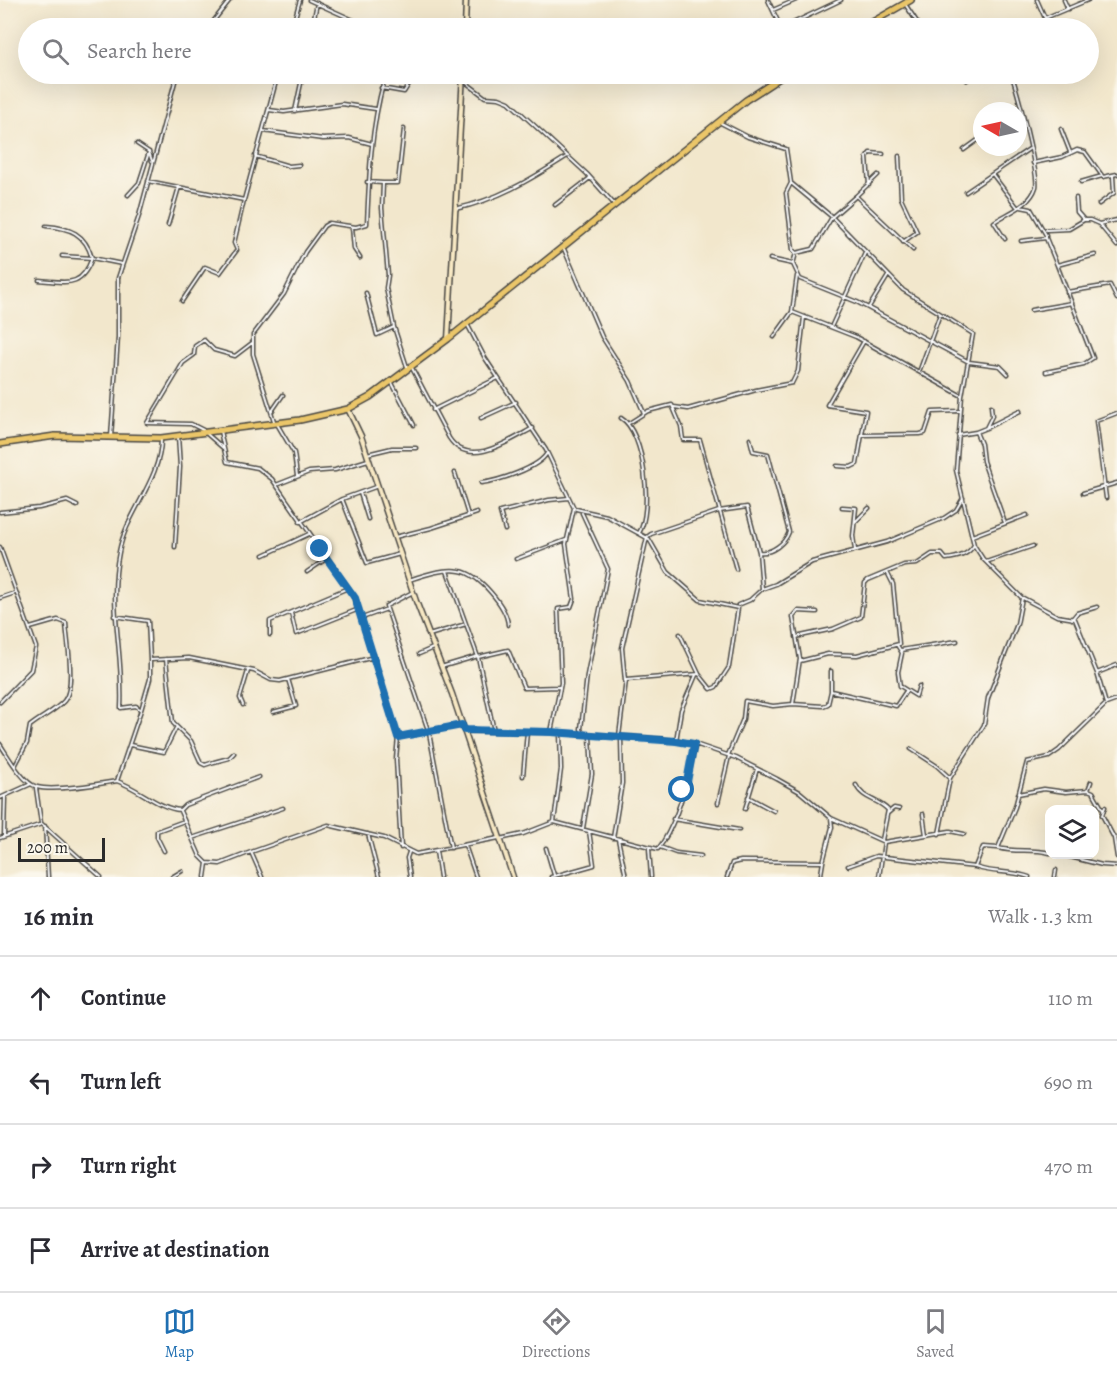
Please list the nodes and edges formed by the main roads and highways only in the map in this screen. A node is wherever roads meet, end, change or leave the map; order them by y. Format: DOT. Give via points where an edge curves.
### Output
graph roads {
  1 [pos="911,0"];
  2 [pos="880,18"];
  3 [pos="772,84"];
  4 [pos="0,444"];
  1 -- 2 [label="highway"];
  3 -- 4 [label="highway" via="448,339 348,409 276,424 161,438 55,436"];
}
